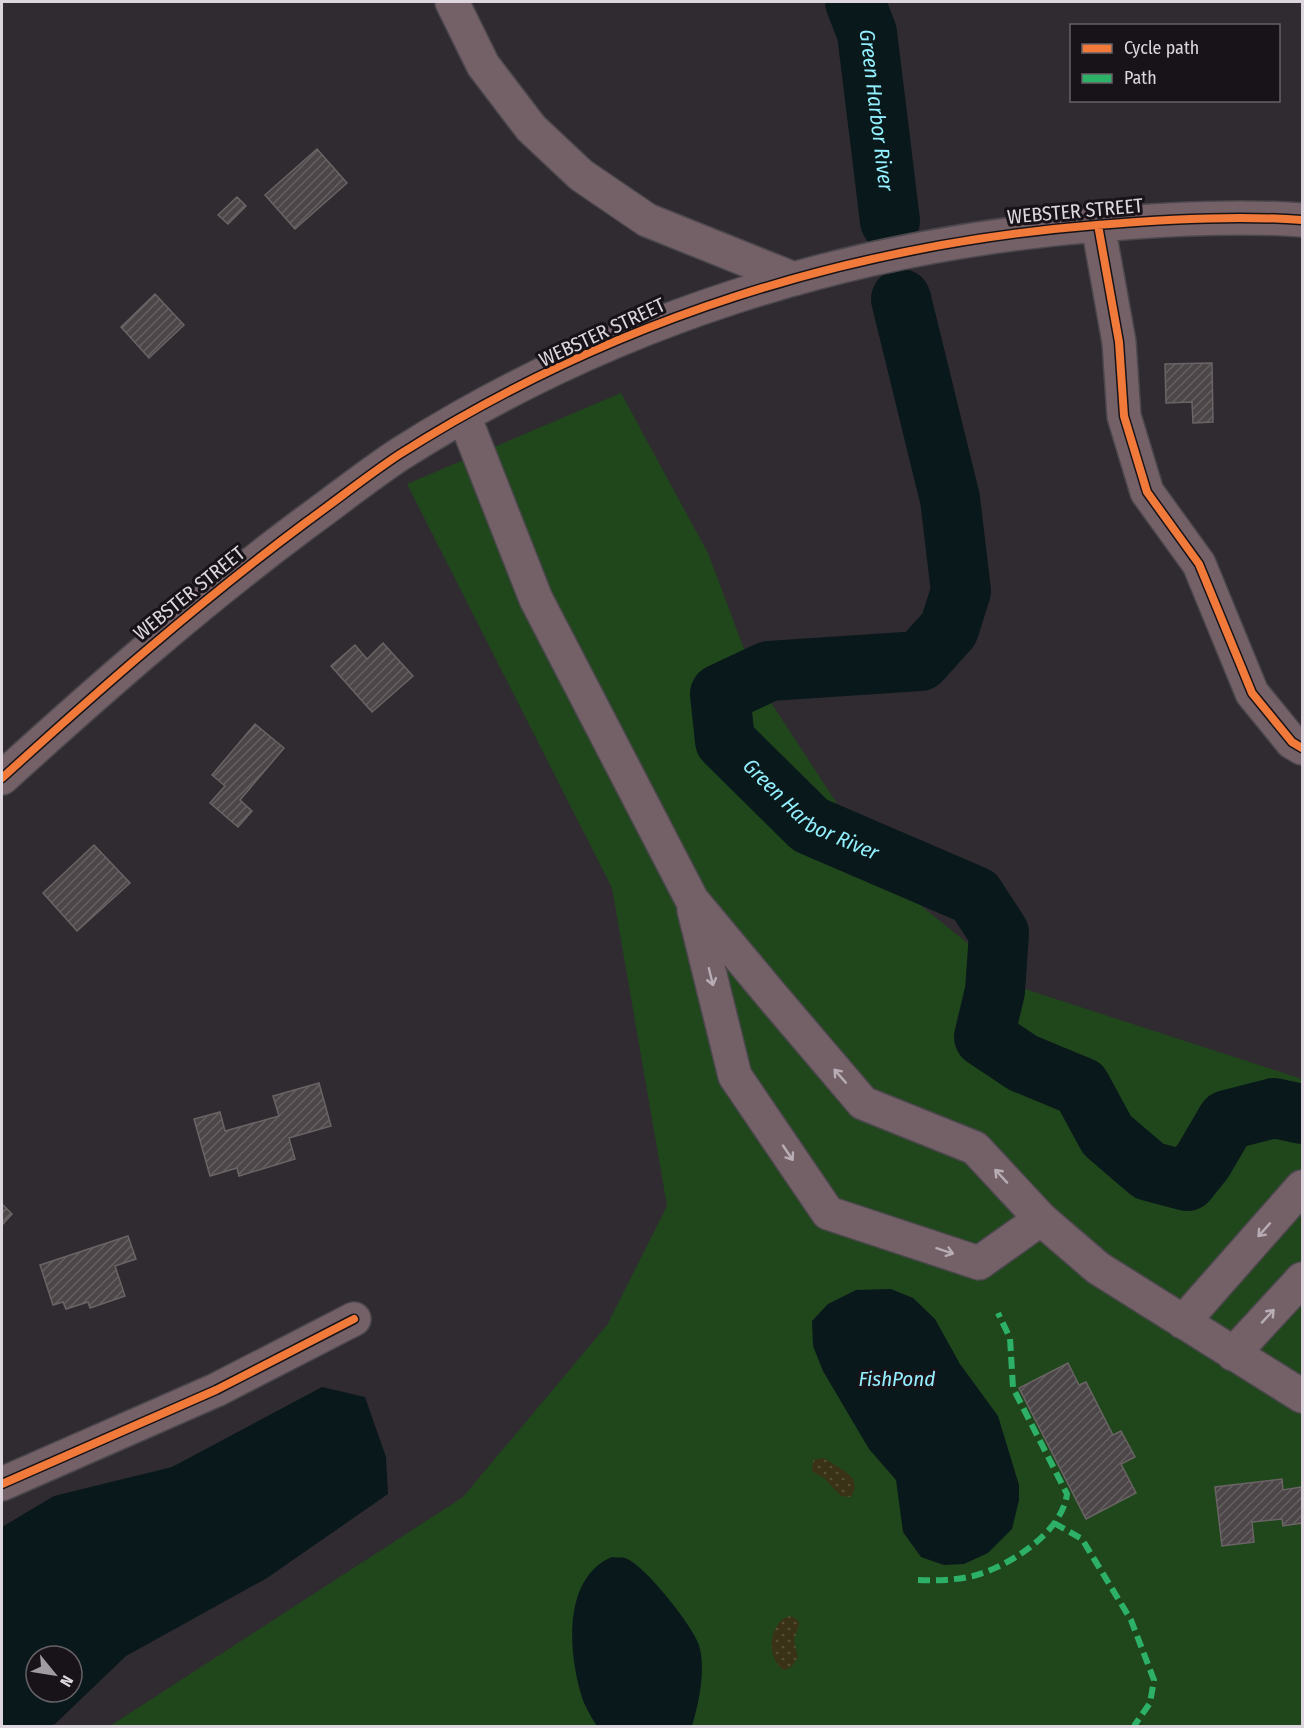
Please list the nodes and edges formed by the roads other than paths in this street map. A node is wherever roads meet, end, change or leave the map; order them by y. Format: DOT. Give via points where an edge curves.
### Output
graph roads {
  1 [pos="452,2"];
  2 [pos="1302,220"];
  3 [pos="1098,225"];
  4 [pos="794,279"];
  5 [pos="464,416"];
  6 [pos="1302,748"];
  7 [pos="2,778"];
  8 [pos="692,900"];
  9 [pos="1302,1187"];
  10 [pos="1041,1219"];
  11 [pos="1302,1279"];
  12 [pos="354,1319"];
  13 [pos="1182,1322"];
  14 [pos="1233,1354"];
  15 [pos="1302,1396"];
  16 [pos="2,1484"];
  1 -- 4 [label="street" via="483,65 531,128 582,175 647,220"];
  2 -- 3 [label="street, WEBSTER STREET" via="1267,217"];
  3 -- 4 [label="street, WEBSTER STREET" via="934,244 856,260"];
  3 -- 6 [label="street" via="1119,342 1124,416 1148,492 1199,564 1252,693 1292,742"];
  4 -- 5 [label="street, WEBSTER STREET" via="673,316"];
  5 -- 7 [label="street, WEBSTER STREET" via="398,456 240,572 116,675"];
  5 -- 8 [label="street" via="536,599"];
  10 -- 8 [label="street, one-way" via="975,1148 863,1103"];
  8 -- 10 [label="street, one-way" via="735,1076 828,1213 979,1263"];
  9 -- 13 [label="street, one-way"];
  10 -- 13 [label="street" via="1098,1268"];
  14 -- 11 [label="street, one-way"];
  12 -- 16 [label="street" via="216,1390"];
  13 -- 14 [label="street"];
  14 -- 15 [label="street"];
}
